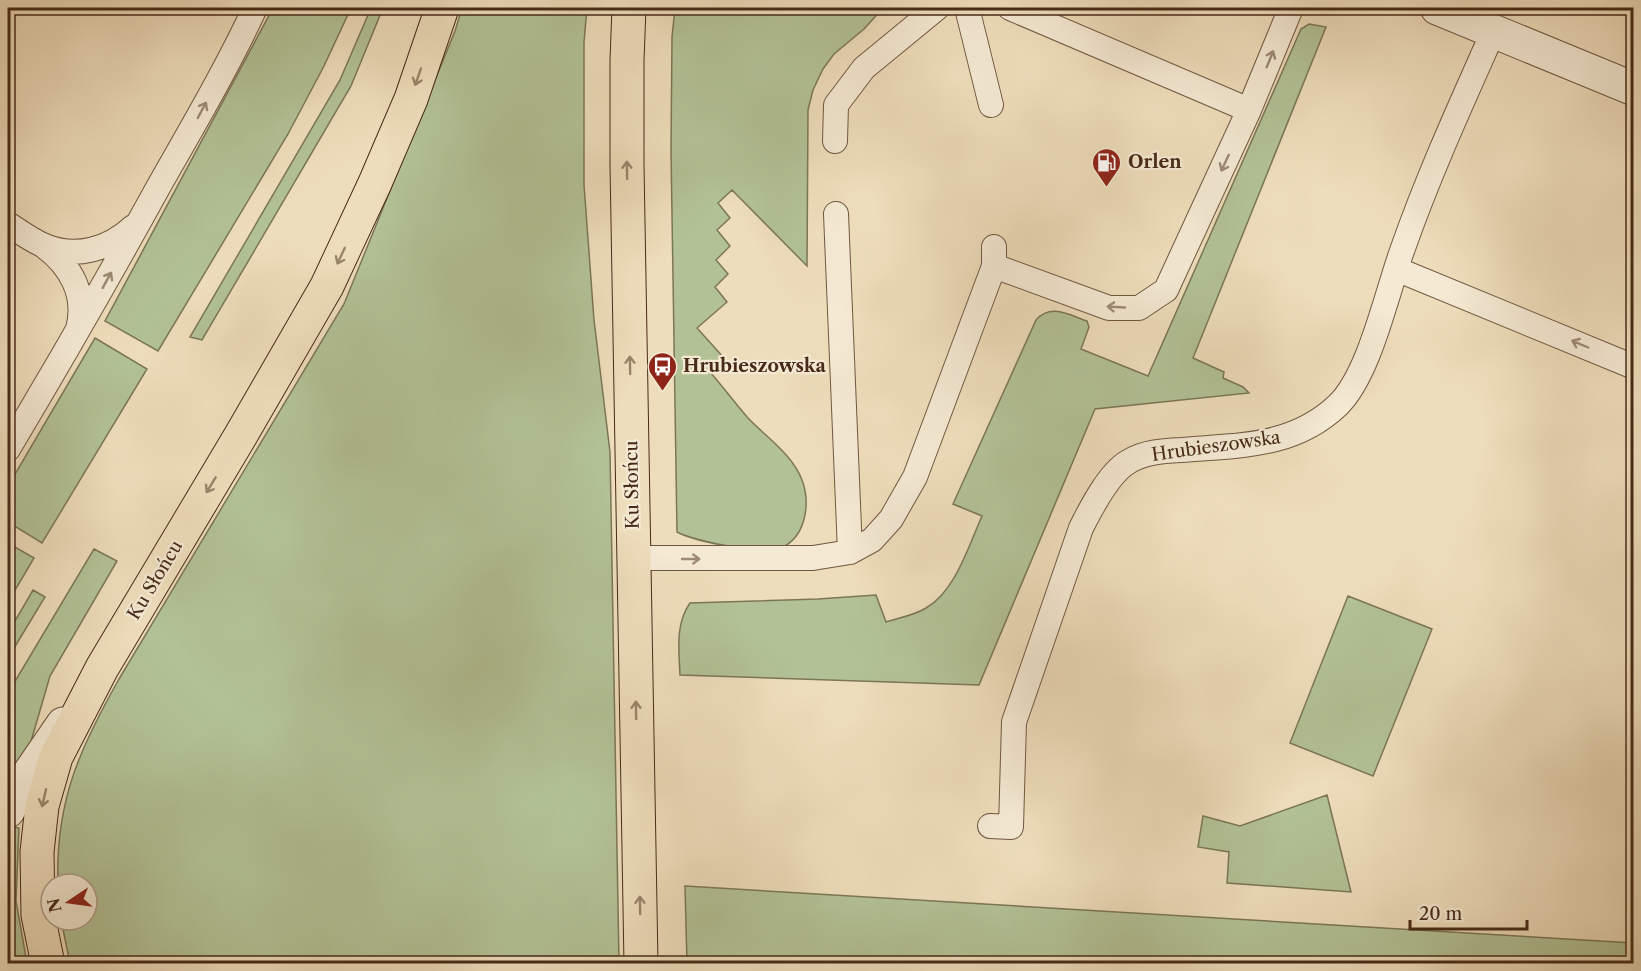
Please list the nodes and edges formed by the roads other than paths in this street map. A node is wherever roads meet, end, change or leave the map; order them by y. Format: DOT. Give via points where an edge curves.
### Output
graph roads {
  1 [pos="255,8"];
  2 [pos="442,8"];
  3 [pos="629,8"];
  4 [pos="937,8"];
  5 [pos="967,8"];
  6 [pos="1010,8"];
  7 [pos="1291,8"];
  8 [pos="1437,8"];
  9 [pos="1494,30"];
  10 [pos="1634,88"];
  11 [pos="991,105"];
  12 [pos="1249,110"];
  13 [pos="835,141"];
  14 [pos="151,201"];
  15 [pos="836,214"];
  16 [pos="8,224"];
  17 [pos="44,246"];
  18 [pos="1396,269"];
  19 [pos="78,331"];
  20 [pos="1634,367"];
  21 [pos="8,449"];
  22 [pos="850,552"];
  23 [pos="633,558"];
  24 [pos="102,668"];
  25 [pos="8,811"];
  26 [pos="990,826"];
  27 [pos="48,963"];
  28 [pos="641,963"];
  14 -- 1 [label="lane, one-way"];
  2 -- 24 [label="main road, Ku Słońcu, one-way" via="398,131 327,286"];
  23 -- 3 [label="main road, Ku Słońcu, one-way" via="626,112"];
  4 -- 13 [label="lane" via="864,68 836,105"];
  5 -- 11 [label="lane"];
  6 -- 12 [label="lane"];
  12 -- 7 [label="lane, one-way"];
  8 -- 9 [label="street"];
  9 -- 10 [label="street"];
  9 -- 18 [label="lane, Hrubieszowska" via="1444,142"];
  12 -- 22 [label="lane, one-way" via="1166,290 1139,308 1109,308 994,257 915,477 891,519 872,540"];
  14 -- 17 [label="lane" via="134,226 118,240 100,248 79,252"];
  19 -- 14 [label="lane, one-way"];
  15 -- 22 [label="lane"];
  16 -- 17 [label="lane"];
  17 -- 19 [label="lane" via="64,262 71,274 81,315"];
  20 -- 18 [label="lane, one-way"];
  18 -- 26 [label="lane, Hrubieszowska" via="1355,382 1339,405 1313,426 1283,439 1152,452 1128,462 1096,499 1081,528 1014,722 1011,827"];
  19 -- 21 [label="lane"];
  23 -- 22 [label="lane, one-way" via="813,558"];
  28 -- 23 [label="main road, Ku Słońcu, one-way"];
  24 -- 25 [label="street, Ku Słońcu" via="30,772"];
  24 -- 27 [label="main road, Ku Słońcu, one-way" via="56,757 40,818 38,915"];
}
